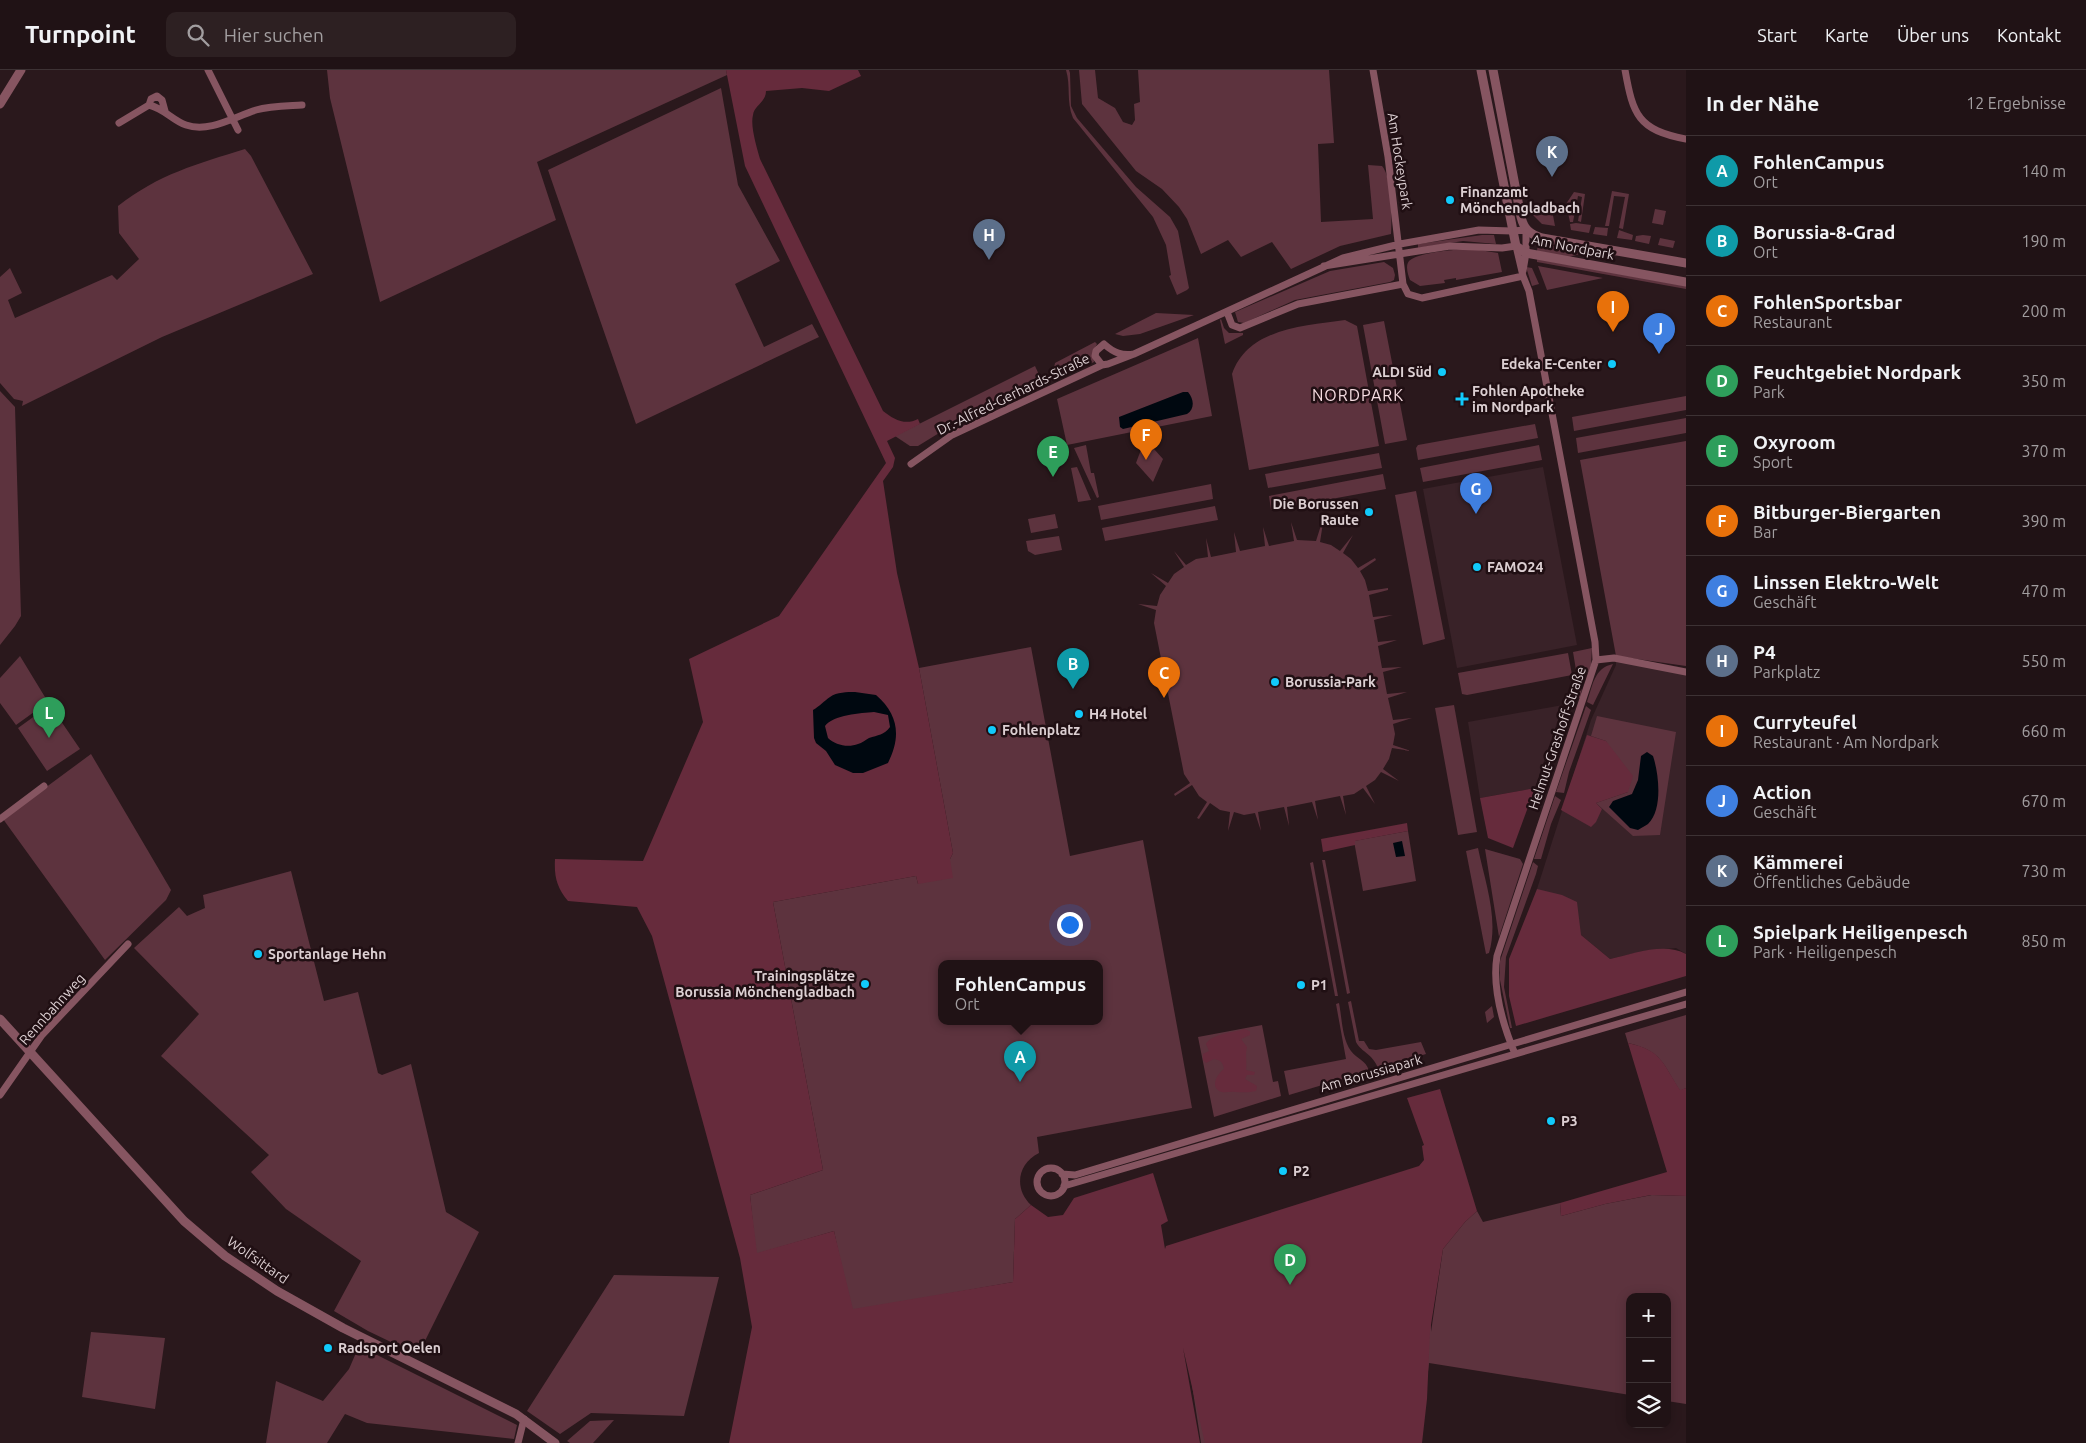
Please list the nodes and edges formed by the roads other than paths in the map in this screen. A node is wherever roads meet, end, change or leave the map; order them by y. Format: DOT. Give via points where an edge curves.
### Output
graph roads {
  1 [pos="21,70"];
  2 [pos="208,70"];
  3 [pos="1373,70"];
  4 [pos="1481,70"];
  5 [pos="1493,70"];
  6 [pos="1625,70"];
  7 [pos="0,104"];
  8 [pos="302,105"];
  9 [pos="234,120"];
  10 [pos="119,123"];
  11 [pos="238,130"];
  12 [pos="1686,139"];
  13 [pos="1526,230"];
  14 [pos="1512,232"];
  15 [pos="1400,244"];
  16 [pos="1516,246"];
  17 [pos="1526,253"];
  18 [pos="1399,255"];
  19 [pos="1686,263"];
  20 [pos="1324,266"];
  21 [pos="1523,276"];
  22 [pos="1686,282"];
  23 [pos="1403,284"];
  24 [pos="1227,312"];
  25 [pos="1134,354"];
  26 [pos="1102,365"];
  27 [pos="910,464"];
  28 [pos="1596,660"];
  29 [pos="1686,672"];
  30 [pos="44,786"];
  31 [pos="0,820"];
  32 [pos="128,944"];
  33 [pos="1686,992"];
  34 [pos="1686,1004"];
  35 [pos="0,1019"];
  36 [pos="1511,1044"];
  37 [pos="28,1052"];
  38 [pos="1514,1054"];
  39 [pos="0,1095"];
  40 [pos="1062,1174"];
  41 [pos="1064,1186"];
  42 [pos="524,1419"];
  43 [pos="518,1443"];
  44 [pos="555,1443"];
  1 -- 7 [label="street"];
  2 -- 9 [label="street"];
  3 -- 15 [label="street, Am Hockeypark"];
  4 -- 14 [label="street, Am Nordpark"];
  5 -- 13 [label="street, Am Nordpark"];
  6 -- 12 [label="street" via="1632,103 1642,120 1661,134"];
  8 -- 9 [label="street" via="256,110"];
  9 -- 10 [label="street" via="202,127 186,126 165,110 149,105"];
  9 -- 11 [label="street"];
  13 -- 14 [label="street"];
  13 -- 17 [label="street, Helmut-Grashoff-Straße"];
  13 -- 19 [label="street, Am Nordpark" via="1542,238"];
  14 -- 15 [label="street, Dr.-Alfred-Gerhards-Straße" via="1479,230"];
  14 -- 16 [label="street, Am Nordpark"];
  15 -- 18 [label="street, Am Hockeypark"];
  15 -- 20 [label="street, Dr.-Alfred-Gerhards-Straße"];
  16 -- 17 [label="street, Am Nordpark"];
  16 -- 18 [label="street, Dr.-Alfred-Gerhards-Straße" via="1450,246"];
  16 -- 21 [label="street, Helmut-Grashoff-Straße"];
  17 -- 21 [label="street, Helmut-Grashoff-Straße"];
  17 -- 22 [label="street, Am Nordpark"];
  18 -- 20 [label="street, Dr.-Alfred-Gerhards-Straße"];
  18 -- 23 [label="street"];
  20 -- 24 [label="street, Dr.-Alfred-Gerhards-Straße"];
  21 -- 23 [label="street" via="1422,298 1408,294"];
  21 -- 28 [label="street, Helmut-Grashoff-Straße" via="1529,291"];
  23 -- 24 [label="street" via="1298,304 1240,328 1232,324"];
  24 -- 25 [label="street, Dr.-Alfred-Gerhards-Straße"];
  25 -- 26 [label="street, Dr.-Alfred-Gerhards-Straße"];
  25 -- 26 [label="street, Dr.-Alfred-Gerhards-Straße" via="1119,354 1104,344 1095,356"];
  26 -- 27 [label="street, Dr.-Alfred-Gerhards-Straße" via="974,424"];
  28 -- 29 [label="street" via="1614,658"];
  28 -- 36 [label="street, Helmut-Grashoff-Straße" via="1498,956 1496,979"];
  30 -- 31 [label="street"];
  32 -- 37 [label="street, Rennbahnweg"];
  33 -- 36 [label="street, Am Borussiapark"];
  34 -- 38 [label="street, Am Borussiapark"];
  35 -- 37 [label="street, Wolfsittard"];
  36 -- 38 [label="street, Helmut-Grashoff-Straße"];
  36 -- 40 [label="street, Am Borussiapark" via="1075,1175"];
  37 -- 39 [label="street, Rennbahnweg"];
  37 -- 42 [label="street, Wolfsittard" via="184,1220 225,1256 277,1291 343,1328"];
  38 -- 41 [label="street, Am Borussiapark"];
  40 -- 41 [label="street"];
  40 -- 41 [label="street, Am Borussiapark" via="1055,1168 1045,1169 1038,1176 1037,1184 1041,1191 1050,1195 1057,1194"];
  42 -- 43 [label="street"];
  42 -- 44 [label="street, Wolfsittard"];
}
